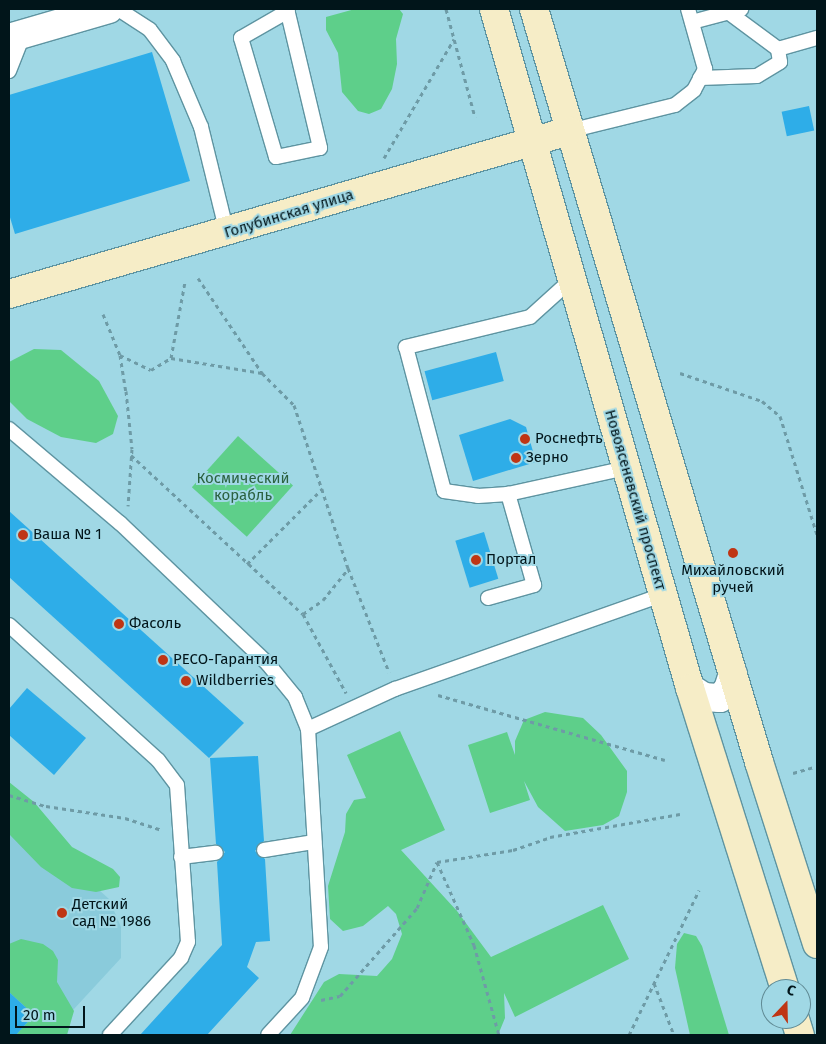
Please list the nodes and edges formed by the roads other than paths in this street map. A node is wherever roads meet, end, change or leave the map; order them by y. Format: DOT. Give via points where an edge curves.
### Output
graph roads {
  1 [pos="109,9"];
  2 [pos="118,9"];
  3 [pos="494,9"];
  4 [pos="534,9"];
  5 [pos="688,9"];
  6 [pos="287,10"];
  7 [pos="735,10"];
  8 [pos="692,22"];
  9 [pos="16,36"];
  10 [pos="817,38"];
  11 [pos="778,49"];
  12 [pos="9,71"];
  13 [pos="700,78"];
  14 [pos="569,131"];
  15 [pos="531,142"];
  16 [pos="227,234"];
  17 [pos="571,280"];
  18 [pos="9,294"];
  19 [pos="9,429"];
  20 [pos="626,468"];
  21 [pos="508,494"];
  22 [pos="662,595"];
  23 [pos="488,598"];
  24 [pos="9,626"];
  25 [pos="733,674"];
  26 [pos="690,688"];
  27 [pos="308,729"];
  28 [pos="314,842"];
  29 [pos="264,850"];
  30 [pos="216,854"];
  31 [pos="181,857"];
  32 [pos="817,944"];
  33 [pos="782,979"];
  34 [pos="110,1035"];
  35 [pos="268,1035"];
  1 -- 9 [label="street"];
  2 -- 16 [label="lane" via="150,30 173,61 201,127"];
  3 -- 15 [label="main road, Новоясеневский проспект"];
  4 -- 14 [label="main road"];
  5 -- 8 [label="lane"];
  6 -- 6 [label="lane" via="320,148 276,157 241,38"];
  7 -- 8 [label="lane"];
  7 -- 11 [label="lane"];
  8 -- 13 [label="lane" via="705,69"];
  9 -- 12 [label="lane"];
  10 -- 11 [label="lane"];
  11 -- 13 [label="lane" via="780,62 757,76"];
  13 -- 14 [label="lane" via="694,90 676,105"];
  14 -- 15 [label="main road, Голубинская улица"];
  14 -- 25 [label="main road"];
  15 -- 16 [label="main road, Голубинская улица"];
  15 -- 17 [label="main road, Новоясеневский проспект"];
  16 -- 18 [label="main road, Голубинская улица"];
  17 -- 20 [label="main road, Новоясеневский проспект"];
  17 -- 21 [label="lane" via="530,317 406,347 444,491 478,496"];
  19 -- 27 [label="lane" via="120,523 268,664 295,697"];
  20 -- 21 [label="lane"];
  20 -- 22 [label="main road, Новоясеневский проспект"];
  21 -- 23 [label="lane" via="534,585"];
  22 -- 26 [label="main road, Новоясеневский проспект"];
  22 -- 27 [label="lane" via="395,689"];
  24 -- 31 [label="lane" via="170,772 177,785"];
  25 -- 26 [label="street" via="728,689 720,698 704,697"];
  25 -- 32 [label="main road"];
  26 -- 33 [label="main road, Новоясеневский проспект"];
  27 -- 28 [label="lane"];
  28 -- 29 [label="lane"];
  28 -- 35 [label="lane" via="321,947 302,998"];
  30 -- 31 [label="lane"];
  31 -- 34 [label="lane" via="188,942 181,958"];
}
